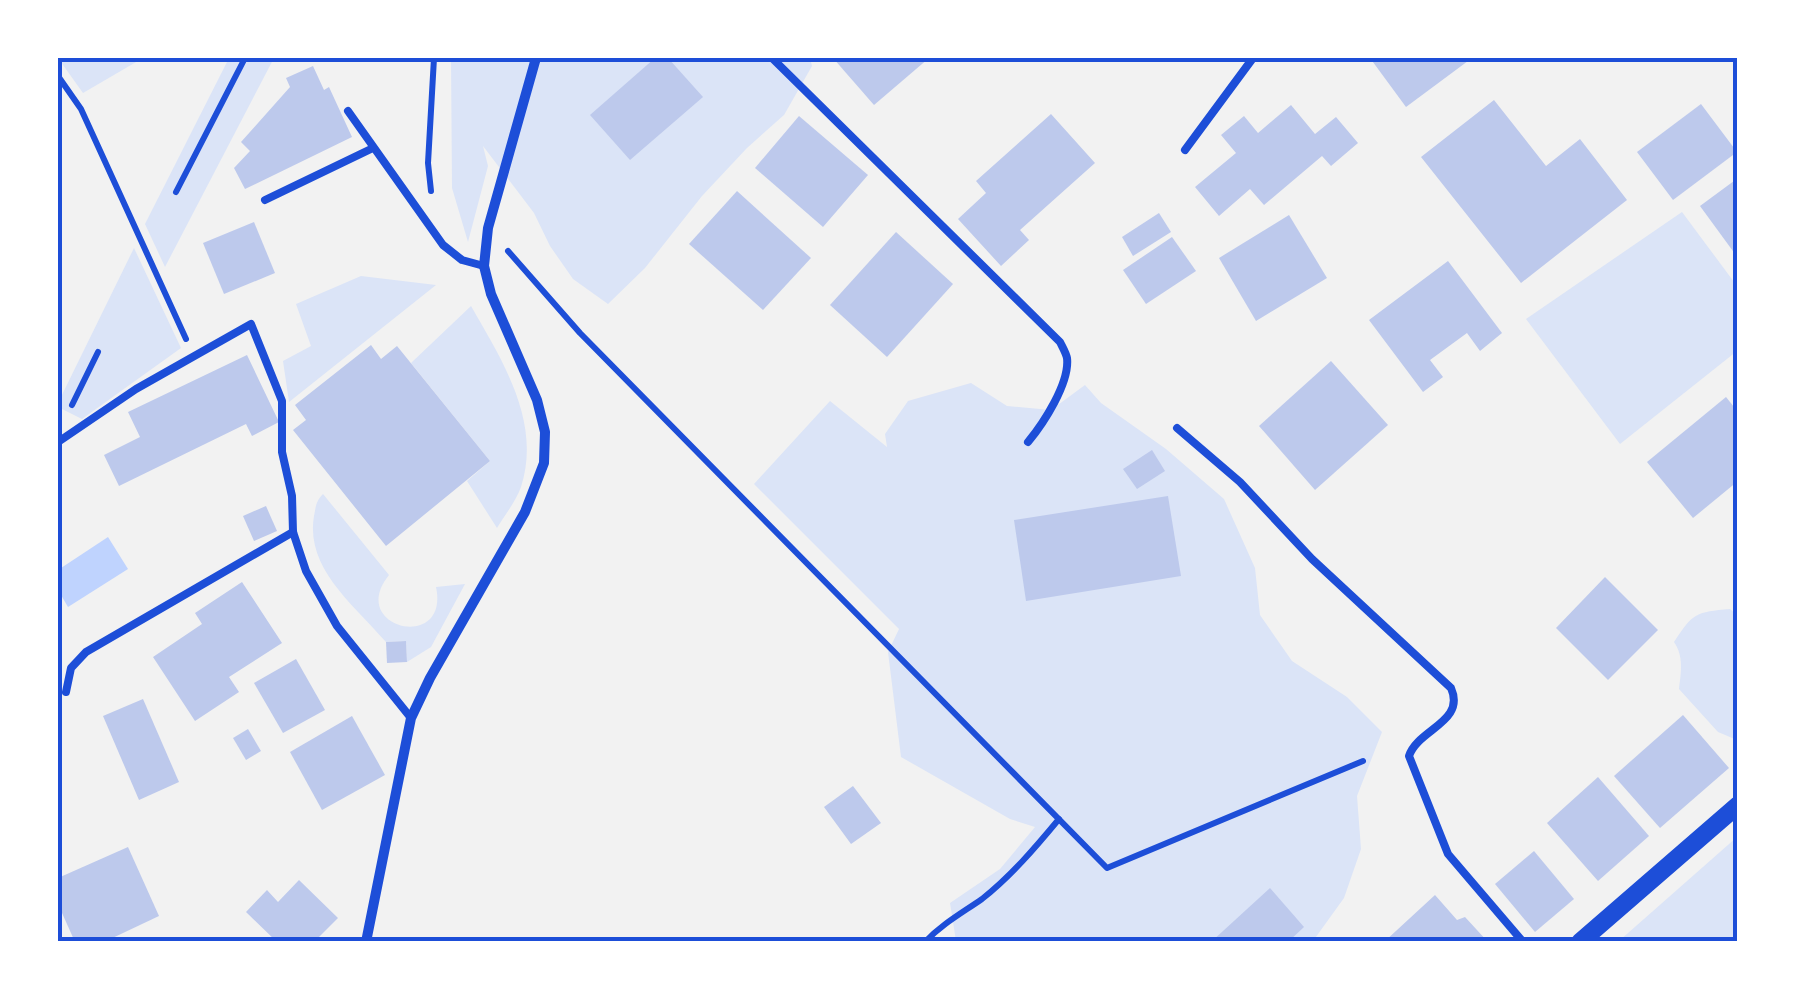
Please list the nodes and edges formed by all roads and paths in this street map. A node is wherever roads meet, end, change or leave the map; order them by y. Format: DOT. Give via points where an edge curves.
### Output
graph roads {
  1 [pos="245,58"];
  2 [pos="434,58"];
  3 [pos="536,58"];
  4 [pos="772,58"];
  5 [pos="1252,58"];
  6 [pos="58,76"];
  7 [pos="348,111"];
  8 [pos="373,148"];
  9 [pos="1185,150"];
  10 [pos="176,192"];
  11 [pos="265,200"];
  12 [pos="488,228"];
  13 [pos="434,234"];
  14 [pos="484,266"];
  15 [pos="98,352"];
  16 [pos="195,357"];
  17 [pos="66,417"];
  18 [pos="1177,428"];
  19 [pos="58,442"];
  20 [pos="1028,442"];
  21 [pos="293,532"];
  22 [pos="66,692"];
  23 [pos="411,718"];
  24 [pos="1364,761"];
  25 [pos="1738,805"];
  26 [pos="1060,819"];
  27 [pos="366,942"];
  28 [pos="924,942"];
  29 [pos="1522,942"];
  30 [pos="1580,942"];
  1 -- 10 [label="path"];
  2 -- 13 [label="path" via="428,164"];
  3 -- 12 [label="street"];
  4 -- 20 [label="lane" via="1060,342 1068,359 1062,384"];
  5 -- 9 [label="lane"];
  6 -- 16 [label="path" via="81,109"];
  7 -- 8 [label="lane"];
  8 -- 11 [label="lane"];
  8 -- 13 [label="lane"];
  12 -- 14 [label="street"];
  12 -- 26 [label="path" via="580,333"];
  13 -- 14 [label="lane" via="451,254"];
  14 -- 23 [label="street" via="537,400 544,463 526,512"];
  15 -- 17 [label="path"];
  16 -- 19 [label="lane"];
  16 -- 21 [label="lane" via="251,324 282,401"];
  18 -- 29 [label="lane" via="1451,688 1450,714 1416,742 1410,756 1448,854"];
  21 -- 22 [label="lane" via="86,652 71,668"];
  21 -- 23 [label="lane" via="325,608"];
  23 -- 27 [label="street"];
  24 -- 26 [label="path" via="1108,868"];
  25 -- 30 [label="street"];
  26 -- 28 [label="path" via="1025,860"];
}
